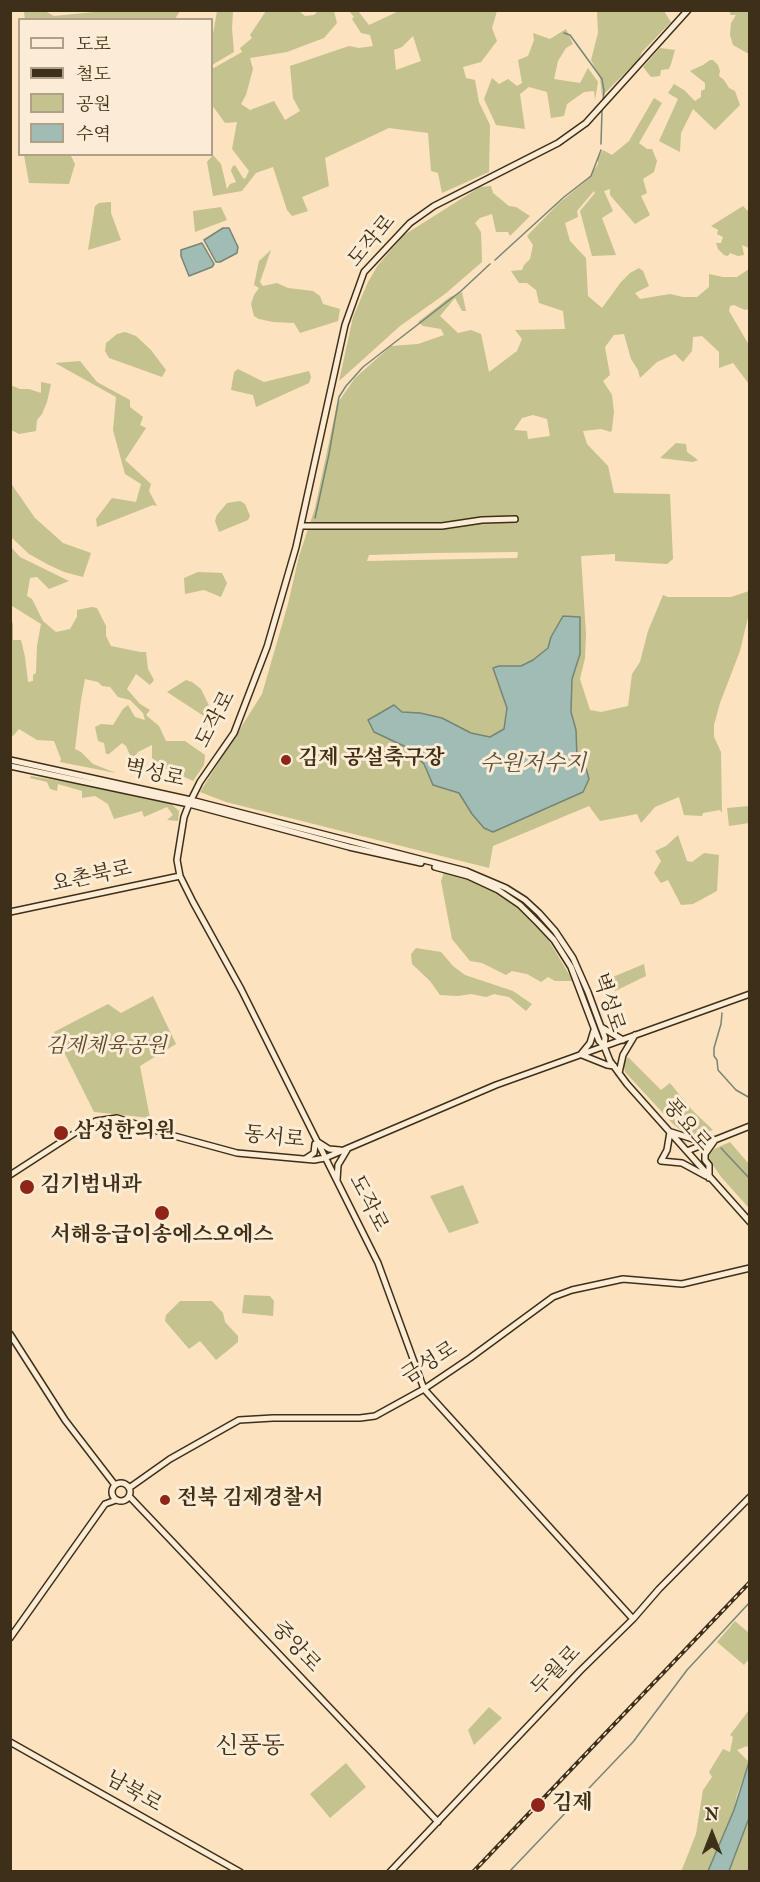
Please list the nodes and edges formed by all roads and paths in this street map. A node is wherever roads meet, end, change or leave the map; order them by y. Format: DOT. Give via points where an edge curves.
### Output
graph roads {
  1 [pos="688,10"];
  2 [pos="515,519"];
  3 [pos="302,526"];
  4 [pos="10,760"];
  5 [pos="10,766"];
  6 [pos="190,802"];
  7 [pos="180,876"];
  8 [pos="10,912"];
  9 [pos="750,994"];
  10 [pos="601,1027"];
  11 [pos="594,1030"];
  12 [pos="635,1035"];
  13 [pos="622,1040"];
  14 [pos="604,1046"];
  15 [pos="581,1055"];
  16 [pos="614,1066"];
  17 [pos="619,1073"];
  18 [pos="750,1126"];
  19 [pos="670,1132"];
  20 [pos="315,1139"];
  21 [pos="717,1139"];
  22 [pos="349,1148"];
  23 [pos="342,1150"];
  24 [pos="687,1151"];
  25 [pos="325,1158"];
  26 [pos="304,1160"];
  27 [pos="10,1175"];
  28 [pos="709,1178"];
  29 [pos="336,1181"];
  30 [pos="750,1222"];
  31 [pos="750,1268"];
  32 [pos="10,1334"];
  33 [pos="424,1389"];
  34 [pos="115,1485"];
  35 [pos="129,1488"];
  36 [pos="129,1496"];
  37 [pos="750,1497"];
  38 [pos="116,1500"];
  39 [pos="633,1619"];
  40 [pos="10,1638"];
  41 [pos="10,1742"];
  42 [pos="438,1822"];
  43 [pos="240,1872"];
  44 [pos="390,1872"];
  1 -- 3 [label="street, 도작로" via="586,123 558,143 434,206 410,223 364,272 345,325"];
  2 -- 3 [label="street" via="482,519 442,526"];
  3 -- 6 [label="street, 도작로" via="265,653 241,716"];
  4 -- 6 [label="street, 벽성로"];
  5 -- 6 [label="street, 벽성로"];
  6 -- 7 [label="street, 도작로" via="179,840"];
  6 -- 10 [label="street, 벽성로" via="466,871 506,888 525,900 555,931 573,958"];
  6 -- 11 [label="street, 벽성로" via="349,847 427,864 498,890 520,905 554,940 571,967"];
  7 -- 8 [label="street, 요촌북로"];
  7 -- 20 [label="street, 도작로"];
  9 -- 12 [label="street, 동서로"];
  10 -- 13 [label="street"];
  10 -- 14 [label="street, 벽성로"];
  11 -- 14 [label="street, 벽성로"];
  11 -- 15 [label="street"];
  12 -- 13 [label="street, 동서로"];
  12 -- 17 [label="street" via="623,1055"];
  13 -- 14 [label="street, 동서로"];
  14 -- 15 [label="street, 동서로"];
  14 -- 16 [label="street, 풍요로"];
  15 -- 16 [label="street"];
  15 -- 22 [label="street, 동서로" via="496,1085"];
  16 -- 17 [label="street, 풍요로"];
  17 -- 19 [label="street, 풍요로"];
  18 -- 21 [label="street"];
  19 -- 21 [label="street" via="693,1139"];
  19 -- 24 [label="street, 풍요로"];
  19 -- 28 [label="street" via="660,1161 682,1163"];
  20 -- 23 [label="street" via="329,1149"];
  20 -- 25 [label="street, 도작로"];
  20 -- 26 [label="street" via="314,1153"];
  21 -- 24 [label="street"];
  21 -- 28 [label="street" via="705,1154"];
  22 -- 23 [label="street, 동서로"];
  22 -- 29 [label="street" via="338,1164"];
  23 -- 25 [label="street, 동서로"];
  24 -- 28 [label="street, 풍요로"];
  25 -- 26 [label="street, 동서로"];
  25 -- 29 [label="street, 도작로"];
  26 -- 27 [label="street, 동서로" via="237,1153 117,1118 96,1121"];
  28 -- 30 [label="street, 풍요로"];
  29 -- 33 [label="street, 도작로" via="378,1263"];
  31 -- 33 [label="street, 금성로" via="682,1284 623,1279 553,1297"];
  32 -- 34 [label="street" via="65,1420"];
  33 -- 35 [label="street, 금성로" via="375,1416 239,1420 170,1459"];
  33 -- 39 [label="street, 도작로"];
  34 -- 35 [label="street" via="125,1484"];
  34 -- 38 [label="street" via="112,1494"];
  35 -- 36 [label="street"];
  36 -- 38 [label="street"];
  36 -- 42 [label="street, 중앙로"];
  37 -- 39 [label="street, 두월로"];
  38 -- 40 [label="street" via="105,1504"];
  39 -- 42 [label="street, 두월로"];
  41 -- 43 [label="street, 남북로"];
  42 -- 44 [label="street, 두월로"];
}
